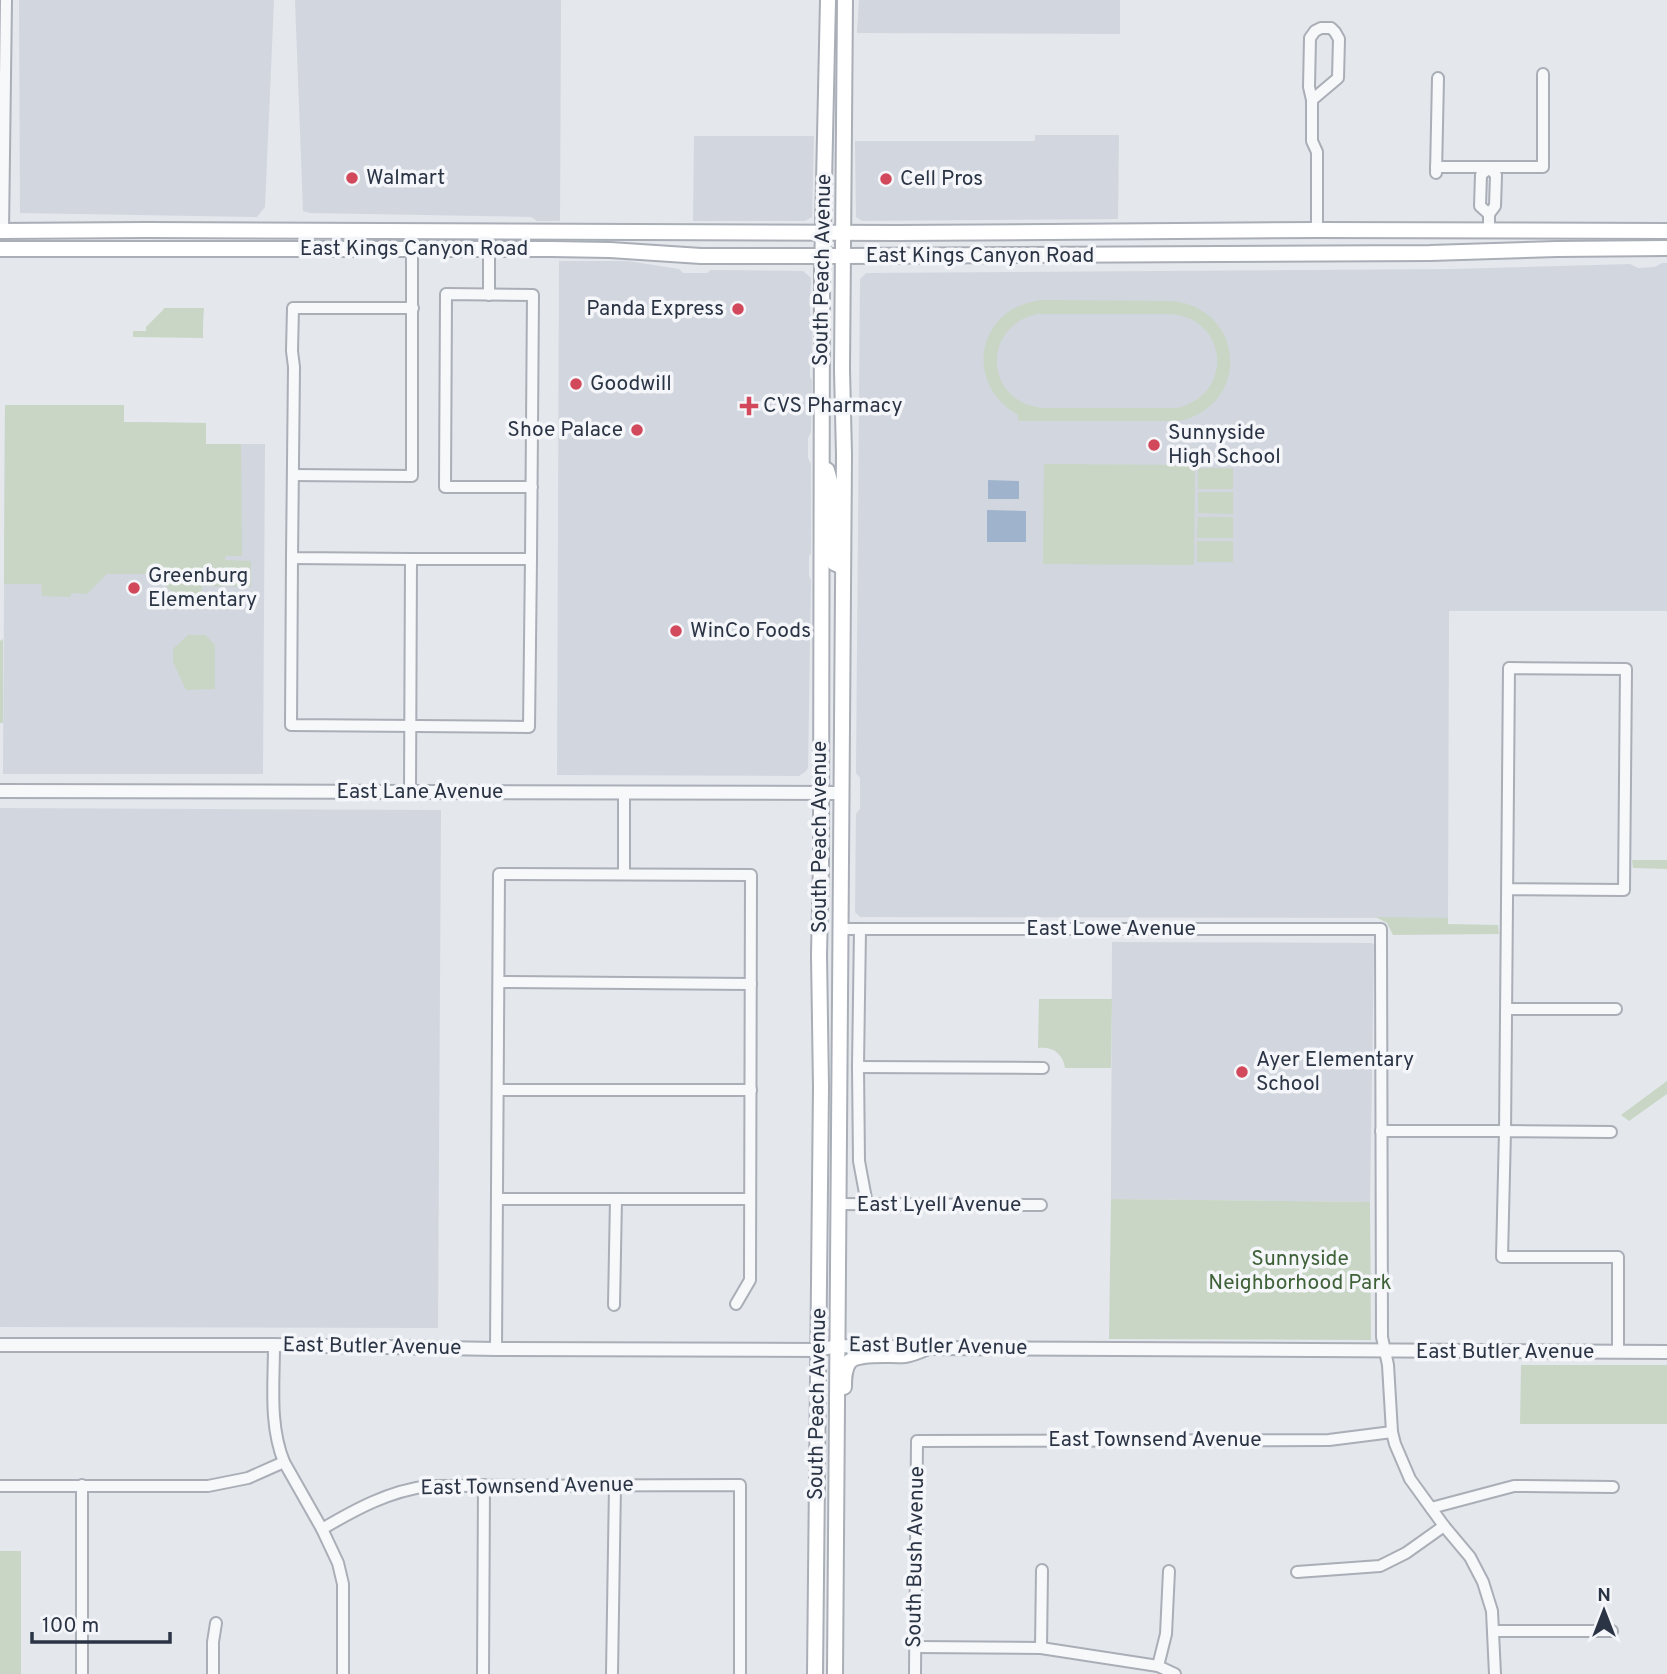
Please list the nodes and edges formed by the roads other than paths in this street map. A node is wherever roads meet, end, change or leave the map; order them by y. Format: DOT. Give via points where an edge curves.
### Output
graph roads {
  1 [pos="6,0"];
  2 [pos="828,0"];
  3 [pos="837,0"];
  4 [pos="845,0"];
  5 [pos="844,37"];
  6 [pos="1543,74"];
  7 [pos="1438,78"];
  8 [pos="2,90"];
  9 [pos="1312,100"];
  10 [pos="1489,168"];
  11 [pos="1318,230"];
  12 [pos="1,231"];
  13 [pos="1489,231"];
  14 [pos="1667,231"];
  15 [pos="844,232"];
  16 [pos="823,233"];
  17 [pos="1667,247"];
  18 [pos="0,249"];
  19 [pos="489,249"];
  20 [pos="412,250"];
  21 [pos="823,256"];
  22 [pos="843,256"];
  23 [pos="489,295"];
  24 [pos="413,308"];
  25 [pos="821,448"];
  26 [pos="293,475"];
  27 [pos="532,487"];
  28 [pos="292,558"];
  29 [pos="411,559"];
  30 [pos="531,559"];
  31 [pos="821,566"];
  32 [pos="843,567"];
  33 [pos="842,686"];
  34 [pos="411,726"];
  35 [pos="0,791"];
  36 [pos="410,792"];
  37 [pos="624,792"];
  38 [pos="820,792"];
  39 [pos="841,793"];
  40 [pos="821,862"];
  41 [pos="624,874"];
  42 [pos="1507,889"];
  43 [pos="840,929"];
  44 [pos="860,929"];
  45 [pos="499,982"];
  46 [pos="751,984"];
  47 [pos="1507,1009"];
  48 [pos="1616,1009"];
  49 [pos="858,1067"];
  50 [pos="1043,1068"];
  51 [pos="498,1090"];
  52 [pos="751,1090"];
  53 [pos="1381,1130"];
  54 [pos="1505,1131"];
  55 [pos="1611,1132"];
  56 [pos="497,1199"];
  57 [pos="616,1199"];
  58 [pos="750,1199"];
  59 [pos="837,1204"];
  60 [pos="867,1204"];
  61 [pos="1041,1205"];
  62 [pos="736,1304"];
  63 [pos="614,1305"];
  64 [pos="0,1345"];
  65 [pos="274,1345"];
  66 [pos="836,1346"];
  67 [pos="496,1349"];
  68 [pos="926,1349"];
  69 [pos="819,1350"];
  70 [pos="1385,1352"];
  71 [pos="1618,1352"];
  72 [pos="1667,1352"];
  73 [pos="836,1430"];
  74 [pos="1392,1432"];
  75 [pos="917,1441"];
  76 [pos="284,1461"];
  77 [pos="82,1485"];
  78 [pos="484,1485"];
  79 [pos="615,1485"];
  80 [pos="0,1486"];
  81 [pos="1613,1487"];
  82 [pos="1430,1508"];
  83 [pos="1444,1526"];
  84 [pos="321,1529"];
  85 [pos="1042,1570"];
  86 [pos="1168,1571"];
  87 [pos="1297,1572"];
  88 [pos="216,1623"];
  89 [pos="1494,1631"];
  90 [pos="1612,1631"];
  91 [pos="915,1647"];
  92 [pos="1041,1648"];
  93 [pos="1158,1666"];
  94 [pos="82,1674"];
  95 [pos="213,1674"];
  96 [pos="343,1674"];
  97 [pos="483,1674"];
  98 [pos="612,1674"];
  99 [pos="740,1674"];
  100 [pos="815,1674"];
  101 [pos="835,1674"];
  102 [pos="915,1674"];
  103 [pos="1175,1674"];
  104 [pos="1495,1674"];
  1 -- 8 [label="street"];
  2 -- 16 [label="main road, South Peach Avenue"];
  3 -- 5 [label="main road" via="838,28"];
  4 -- 5 [label="main road, South Peach Avenue"];
  5 -- 15 [label="main road, South Peach Avenue"];
  6 -- 10 [label="street" via="1543,167"];
  7 -- 10 [label="street" via="1436,170"];
  8 -- 12 [label="street"];
  9 -- 9 [label="street" via="1310,38 1321,28 1331,28 1339,39 1338,78"];
  9 -- 11 [label="street"];
  10 -- 13 [label="street" via="1496,175"];
  11 -- 13 [label="main road, East Kings Canyon Road"];
  11 -- 15 [label="main road, East Kings Canyon Road"];
  12 -- 16 [label="main road, East Kings Canyon Road"];
  13 -- 14 [label="main road, East Kings Canyon Road"];
  15 -- 16 [label="main road, East Kings Canyon Road"];
  15 -- 22 [label="main road, South Peach Avenue"];
  16 -- 21 [label="main road, South Peach Avenue"];
  17 -- 22 [label="main road, East Kings Canyon Road"];
  18 -- 20 [label="main road, East Kings Canyon Road"];
  19 -- 20 [label="main road, East Kings Canyon Road"];
  19 -- 21 [label="main road, East Kings Canyon Road"];
  19 -- 23 [label="street"];
  20 -- 24 [label="street"];
  21 -- 22 [label="main road, East Kings Canyon Road"];
  21 -- 25 [label="main road, South Peach Avenue"];
  22 -- 32 [label="main road, South Peach Avenue"];
  23 -- 27 [label="street" via="533,295"];
  23 -- 27 [label="street" via="446,294 445,487"];
  24 -- 26 [label="street" via="293,308"];
  24 -- 26 [label="street" via="412,476"];
  25 -- 31 [label="main road, South Peach Avenue"];
  25 -- 32 [label="main road" via="832,488 831,554 834,563"];
  26 -- 28 [label="street"];
  27 -- 30 [label="street"];
  28 -- 29 [label="street"];
  28 -- 34 [label="street" via="291,725"];
  29 -- 30 [label="street"];
  29 -- 34 [label="street"];
  30 -- 34 [label="street" via="529,727"];
  31 -- 33 [label="main road" via="833,576 833,651"];
  31 -- 38 [label="main road, South Peach Avenue"];
  32 -- 33 [label="main road, South Peach Avenue"];
  33 -- 39 [label="main road, South Peach Avenue"];
  34 -- 36 [label="street"];
  35 -- 36 [label="street, East Lane Avenue"];
  36 -- 37 [label="street, East Lane Avenue"];
  37 -- 38 [label="street, East Lane Avenue"];
  37 -- 41 [label="street"];
  38 -- 39 [label="street, East Lane Avenue"];
  38 -- 40 [label="main road, South Peach Avenue"];
  39 -- 43 [label="main road, South Peach Avenue"];
  40 -- 43 [label="main road" via="826,867 828,919"];
  40 -- 69 [label="main road, South Peach Avenue"];
  41 -- 45 [label="street" via="499,874"];
  41 -- 46 [label="street" via="751,875"];
  42 -- 42 [label="street" via="1509,668 1626,669 1624,890"];
  42 -- 47 [label="street"];
  43 -- 44 [label="street, East Lowe Avenue"];
  43 -- 59 [label="main road, South Peach Avenue"];
  44 -- 49 [label="street, South Peach Avenue"];
  44 -- 53 [label="street, East Lowe Avenue" via="1381,929"];
  45 -- 46 [label="street"];
  45 -- 51 [label="street"];
  46 -- 52 [label="street"];
  47 -- 48 [label="street"];
  47 -- 54 [label="street"];
  49 -- 50 [label="street"];
  49 -- 60 [label="street, South Peach Avenue" via="859,1161"];
  51 -- 52 [label="street"];
  51 -- 56 [label="street"];
  52 -- 58 [label="street"];
  53 -- 54 [label="street"];
  53 -- 70 [label="street" via="1381,1337"];
  54 -- 55 [label="street"];
  54 -- 71 [label="street" via="1502,1257 1618,1257"];
  56 -- 57 [label="street"];
  56 -- 67 [label="street"];
  57 -- 58 [label="street"];
  57 -- 63 [label="street"];
  58 -- 62 [label="street" via="750,1280"];
  59 -- 60 [label="street, East Lyell Avenue"];
  59 -- 66 [label="main road, South Peach Avenue"];
  60 -- 61 [label="street, East Lyell Avenue"];
  64 -- 65 [label="street, East Butler Avenue"];
  65 -- 67 [label="street, East Butler Avenue"];
  65 -- 76 [label="street" via="274,1420"];
  66 -- 68 [label="street, East Butler Avenue"];
  66 -- 69 [label="street, East Butler Avenue"];
  66 -- 73 [label="main road, South Peach Avenue"];
  67 -- 69 [label="street, East Butler Avenue"];
  68 -- 70 [label="street, East Butler Avenue"];
  68 -- 73 [label="main road" via="852,1360 845,1373"];
  69 -- 100 [label="main road, South Peach Avenue"];
  70 -- 71 [label="street, East Butler Avenue"];
  70 -- 74 [label="street"];
  71 -- 72 [label="street, East Butler Avenue"];
  73 -- 101 [label="main road, South Peach Avenue"];
  74 -- 75 [label="street, East Townsend Avenue" via="1329,1440"];
  74 -- 82 [label="street" via="1404,1469"];
  75 -- 91 [label="street, South Bush Avenue"];
  76 -- 77 [label="street" via="248,1478 208,1486"];
  76 -- 84 [label="street"];
  77 -- 80 [label="street"];
  77 -- 94 [label="street"];
  78 -- 79 [label="street, East Townsend Avenue"];
  78 -- 84 [label="street, East Townsend Avenue" via="396,1492"];
  78 -- 97 [label="street"];
  79 -- 98 [label="street"];
  79 -- 99 [label="street, East Townsend Avenue" via="740,1485"];
  81 -- 82 [label="street" via="1514,1486"];
  82 -- 83 [label="street"];
  83 -- 87 [label="street" via="1380,1566"];
  83 -- 89 [label="street" via="1477,1569 1490,1600"];
  84 -- 96 [label="street" via="343,1584"];
  85 -- 92 [label="street"];
  86 -- 93 [label="street" via="1166,1634"];
  88 -- 95 [label="street"];
  89 -- 90 [label="street"];
  89 -- 104 [label="street"];
  91 -- 92 [label="street"];
  91 -- 102 [label="street, South Bush Avenue"];
  92 -- 93 [label="street"];
  93 -- 103 [label="street"];
}
